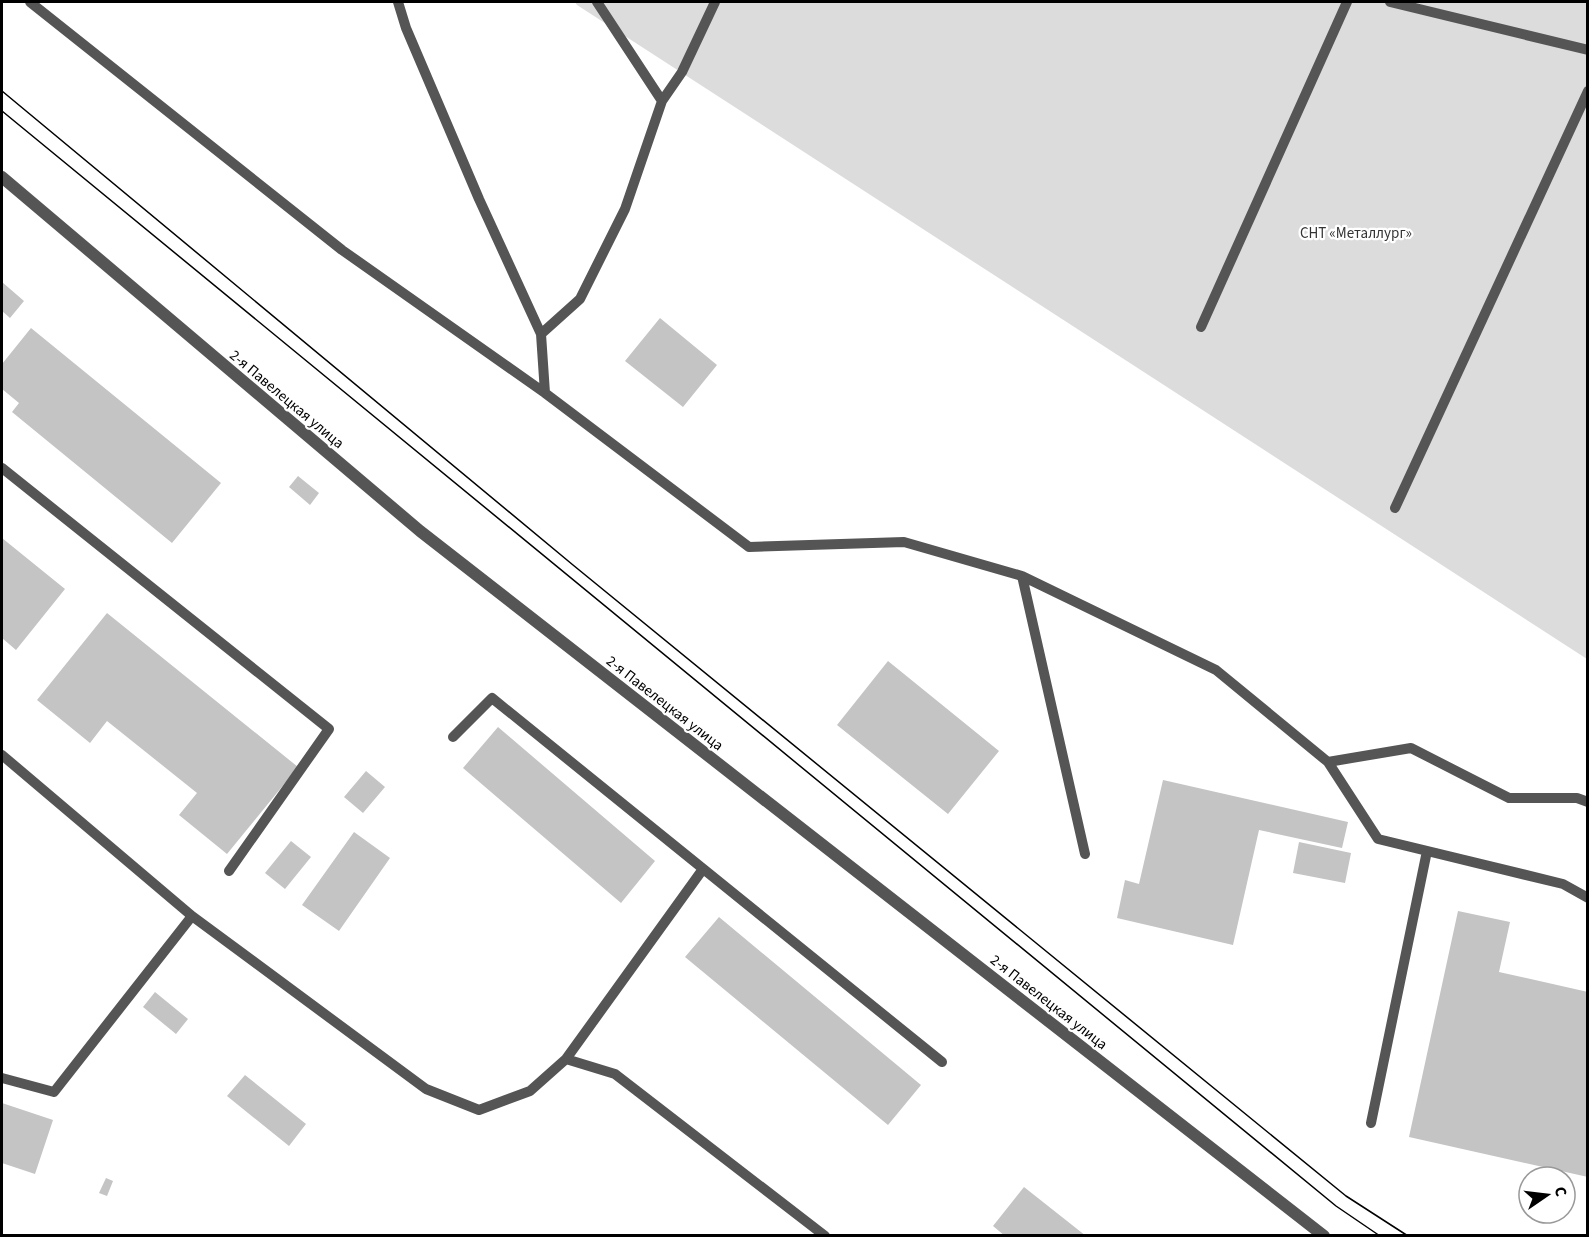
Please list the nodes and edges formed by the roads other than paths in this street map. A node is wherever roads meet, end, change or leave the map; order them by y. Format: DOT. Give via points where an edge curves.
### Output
graph roads {
  1 [pos="30,2"];
  2 [pos="398,2"];
  3 [pos="597,2"];
  4 [pos="715,2"];
  5 [pos="1347,2"];
  6 [pos="1390,2"];
  7 [pos="1587,50"];
  8 [pos="1587,91"];
  9 [pos="662,101"];
  10 [pos="2,177"];
  11 [pos="1201,327"];
  12 [pos="541,334"];
  13 [pos="545,393"];
  14 [pos="2,468"];
  15 [pos="1395,508"];
  16 [pos="1022,576"];
  17 [pos="453,737"];
  18 [pos="2,755"];
  19 [pos="1328,762"];
  20 [pos="1587,802"];
  21 [pos="1427,851"];
  22 [pos="1085,854"];
  23 [pos="703,868"];
  24 [pos="229,871"];
  25 [pos="1587,898"];
  26 [pos="192,916"];
  27 [pos="566,1059"];
  28 [pos="942,1062"];
  29 [pos="2,1078"];
  30 [pos="1371,1123"];
  31 [pos="825,1236"];
  32 [pos="1324,1236"];
  1 -- 13 [label="lane" via="342,250"];
  2 -- 12 [label="lane" via="479,199"];
  3 -- 9 [label="lane"];
  4 -- 9 [label="lane" via="682,72"];
  5 -- 11 [label="lane"];
  6 -- 7 [label="lane"];
  8 -- 15 [label="lane"];
  9 -- 12 [label="lane" via="625,209 580,299"];
  10 -- 32 [label="street, 2-я Павелецкая улица" via="420,531"];
  12 -- 13 [label="lane"];
  13 -- 16 [label="lane" via="749,547 904,542"];
  14 -- 24 [label="lane" via="329,729"];
  16 -- 19 [label="lane" via="1216,670"];
  16 -- 22 [label="lane"];
  17 -- 23 [label="lane" via="492,698"];
  18 -- 26 [label="lane"];
  19 -- 20 [label="lane" via="1411,748 1509,798 1577,798"];
  19 -- 21 [label="lane" via="1378,839"];
  21 -- 25 [label="lane" via="1563,884"];
  21 -- 30 [label="lane"];
  23 -- 27 [label="lane"];
  23 -- 28 [label="lane"];
  26 -- 27 [label="lane" via="426,1089 479,1110 530,1091"];
  26 -- 29 [label="lane" via="54,1092"];
  27 -- 31 [label="lane" via="615,1074"];
}
